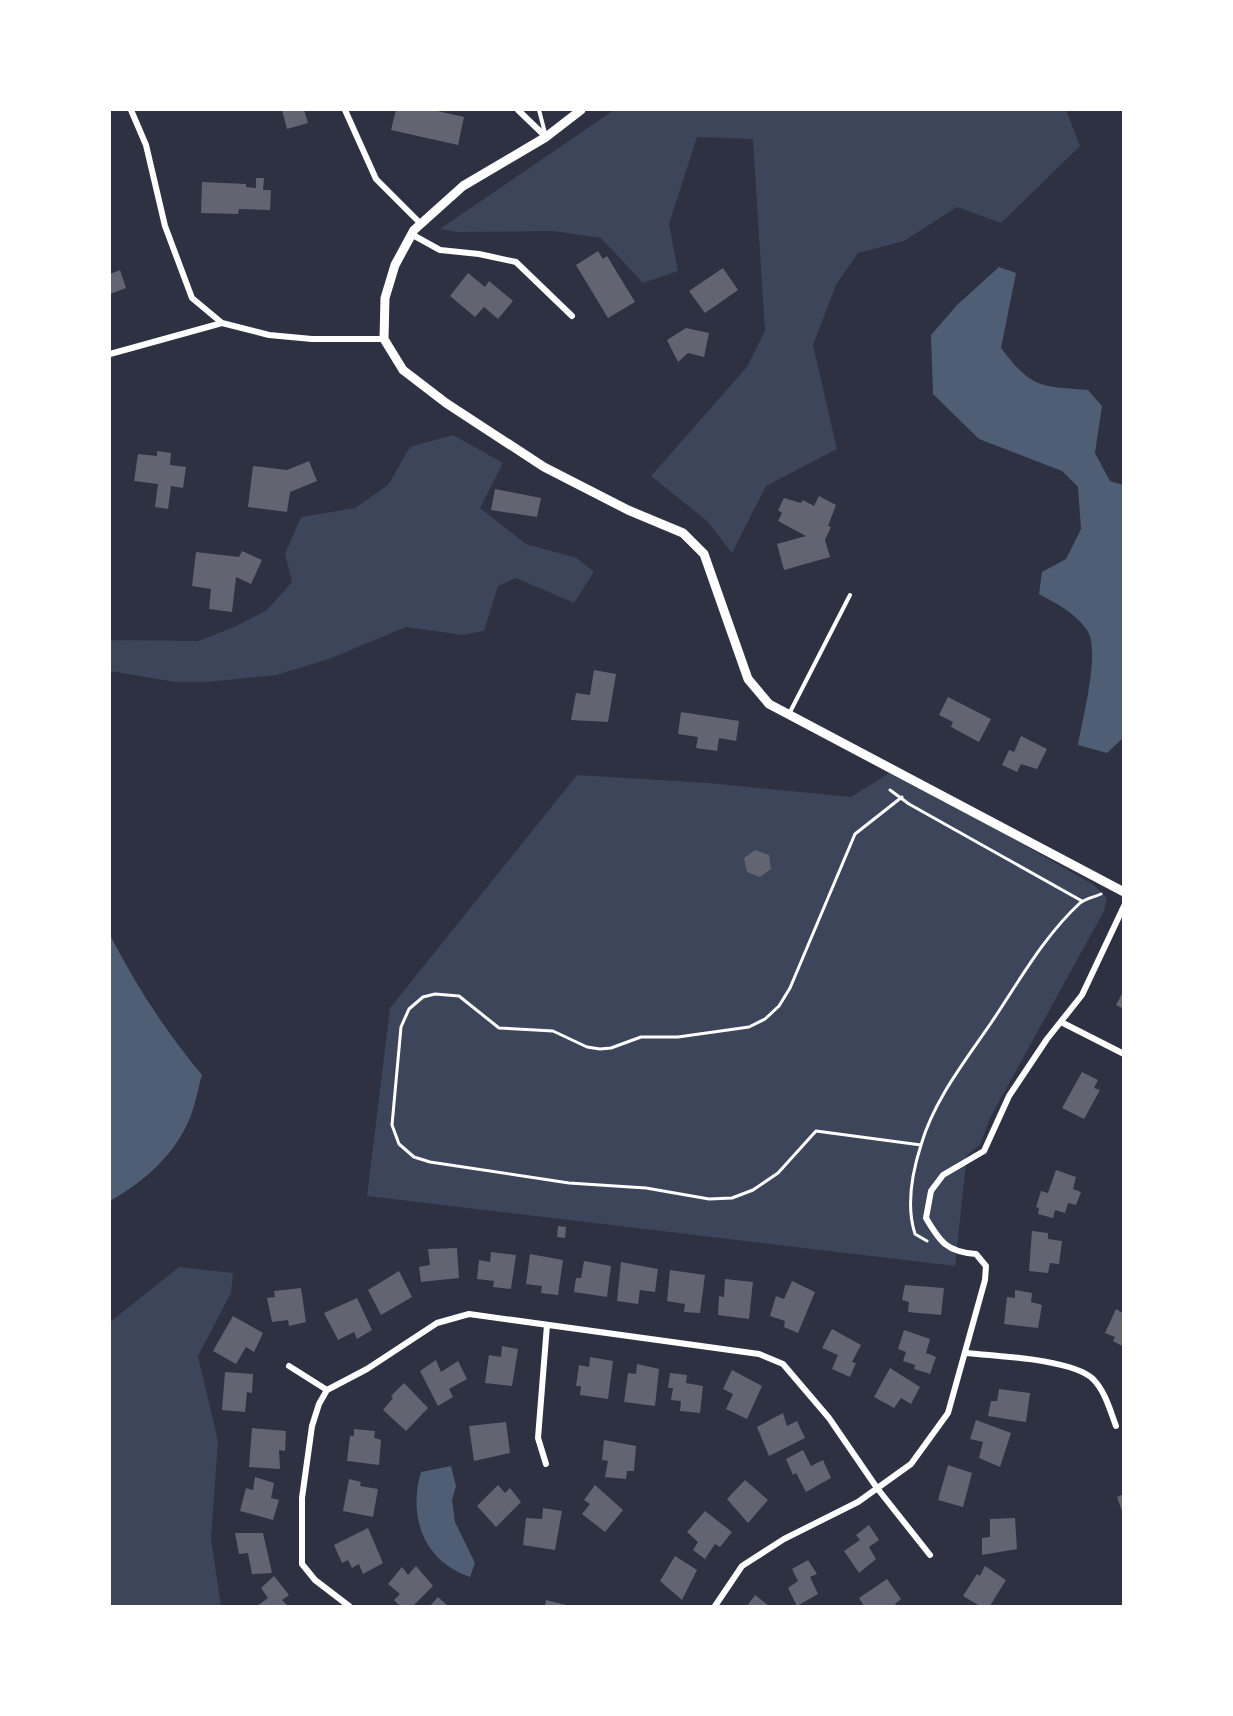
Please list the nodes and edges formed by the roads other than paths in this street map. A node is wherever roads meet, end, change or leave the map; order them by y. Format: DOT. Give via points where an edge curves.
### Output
graph roads {
  1 [pos="131,110"];
  2 [pos="345,110"];
  3 [pos="518,110"];
  4 [pos="539,110"];
  5 [pos="581,110"];
  6 [pos="546,137"];
  7 [pos="420,223"];
  8 [pos="411,234"];
  9 [pos="572,316"];
  10 [pos="222,323"];
  11 [pos="384,339"];
  12 [pos="110,354"];
  13 [pos="850,595"];
  14 [pos="789,715"];
  15 [pos="1124,892"];
  16 [pos="1124,906"];
  17 [pos="1061,1022"];
  18 [pos="1124,1054"];
  19 [pos="547,1325"];
  20 [pos="966,1353"];
  21 [pos="289,1366"];
  22 [pos="327,1390"];
  23 [pos="1116,1426"];
  24 [pos="546,1464"];
  25 [pos="877,1488"];
  26 [pos="930,1555"];
  27 [pos="349,1606"];
  28 [pos="715,1606"];
  1 -- 10 [label="street" via="146,145 165,226 192,298"];
  2 -- 7 [label="street" via="376,179"];
  3 -- 6 [label="street"];
  4 -- 6 [label="lane"];
  5 -- 6 [label="street"];
  6 -- 7 [label="street" via="463,186"];
  7 -- 8 [label="street"];
  8 -- 9 [label="street" via="440,250 516,262"];
  8 -- 11 [label="street" via="394,265 385,298"];
  10 -- 11 [label="street" via="269,335"];
  10 -- 12 [label="street"];
  11 -- 14 [label="street" via="403,370 544,467 683,533 704,554 748,680 769,704"];
  13 -- 14 [label="lane"];
  14 -- 15 [label="street"];
  16 -- 17 [label="street" via="1082,995"];
  17 -- 18 [label="street"];
  17 -- 20 [label="street" via="1009,1096 984,1151 943,1175 931,1191 926,1218 941,1243 962,1253 976,1254 986,1266"];
  19 -- 22 [label="street" via="469,1314 437,1323"];
  19 -- 24 [label="street" via="538,1429"];
  19 -- 25 [label="street" via="759,1354 783,1364 829,1418"];
  20 -- 23 [label="street" via="1081,1370 1094,1380 1105,1397"];
  20 -- 25 [label="street" via="948,1413 910,1464"];
  21 -- 22 [label="street"];
  22 -- 27 [label="street" via="312,1426 302,1498 302,1564 315,1580"];
  25 -- 26 [label="street"];
  25 -- 28 [label="street" via="742,1566"];
}
